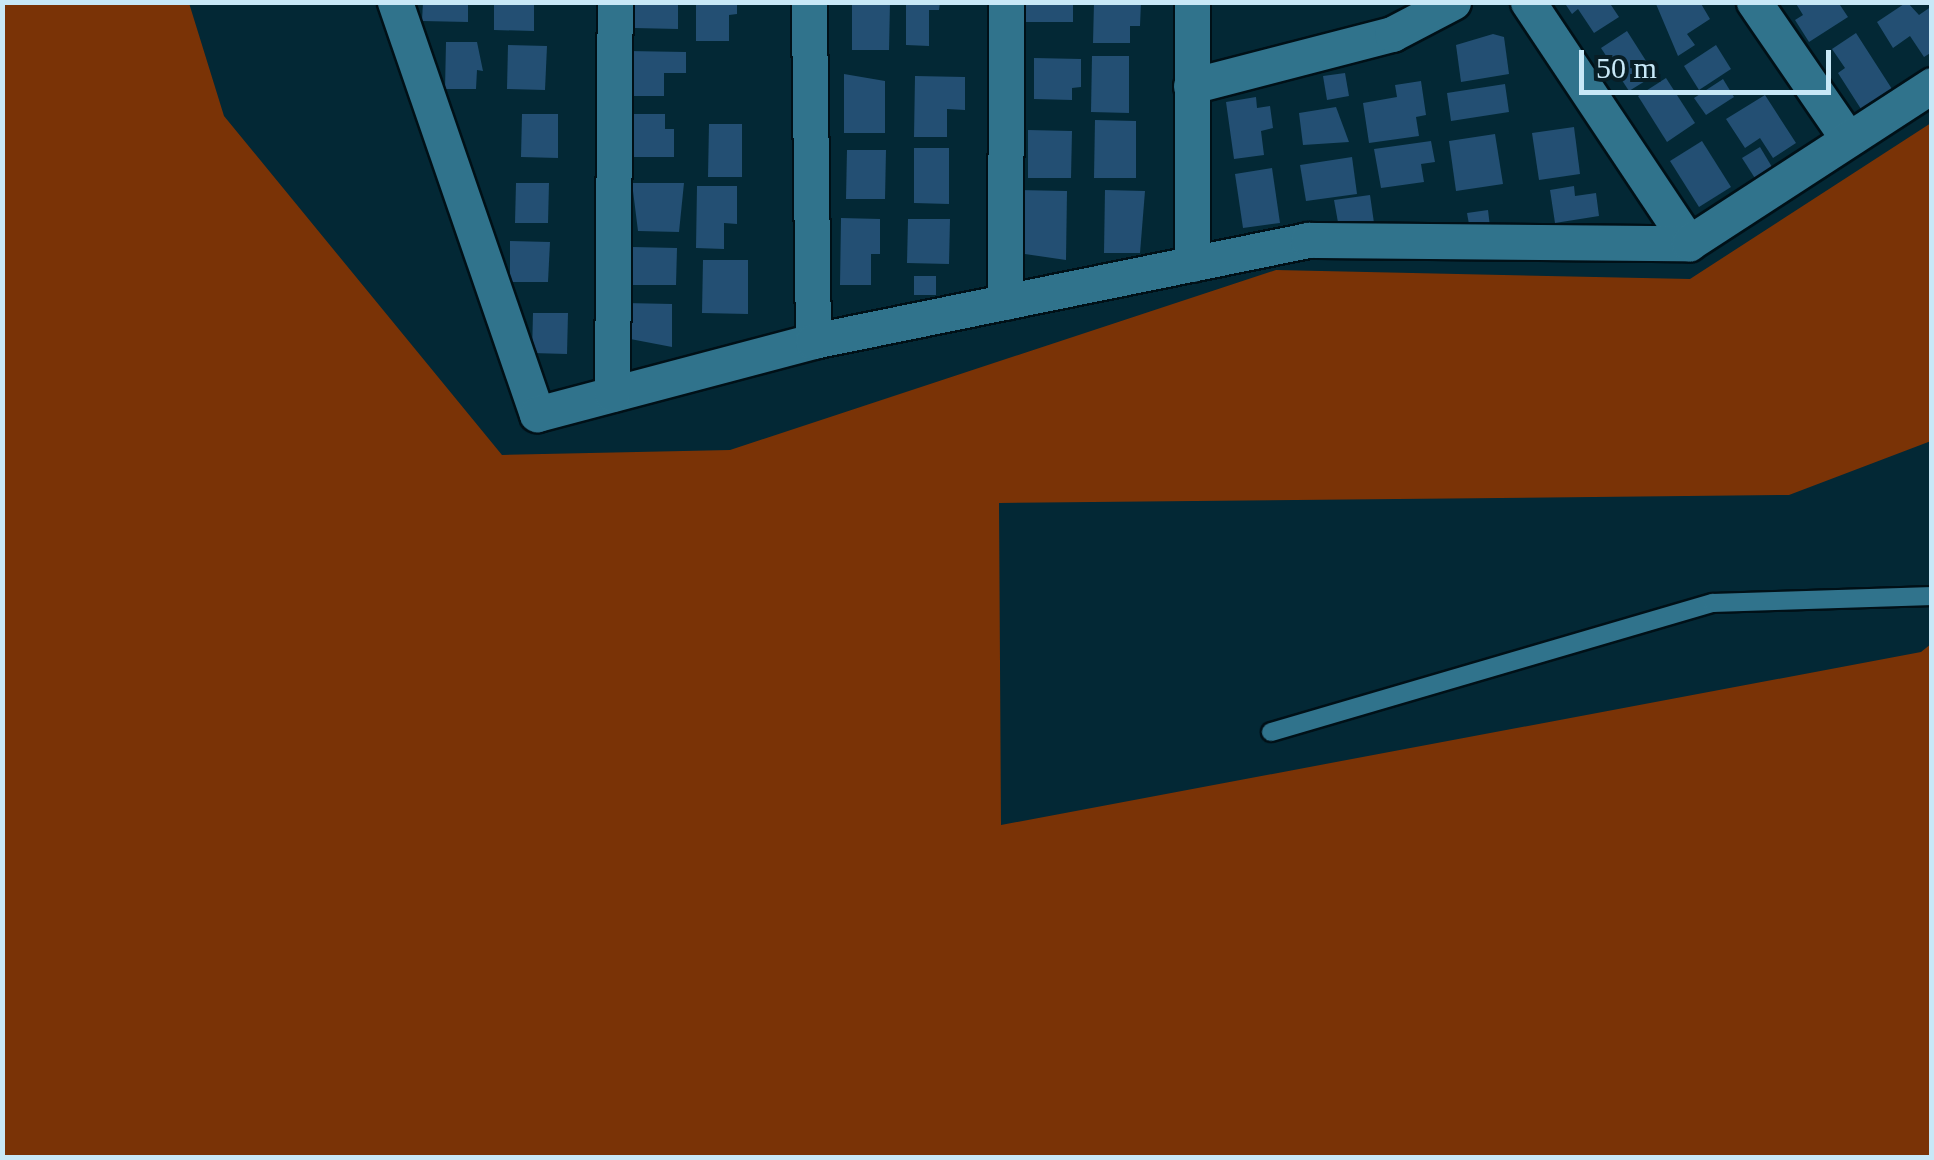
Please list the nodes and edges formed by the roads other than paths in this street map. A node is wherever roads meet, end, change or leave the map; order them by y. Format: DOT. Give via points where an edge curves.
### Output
graph roads {
  1 [pos="395,2"];
  2 [pos="616,2"];
  3 [pos="809,2"];
  4 [pos="1006,2"];
  5 [pos="1192,2"];
  6 [pos="1454,2"];
  7 [pos="1528,2"];
  8 [pos="1754,2"];
  9 [pos="1932,85"];
  10 [pos="1191,86"];
  11 [pos="1848,139"];
  12 [pos="1689,243"];
  13 [pos="1192,264"];
  14 [pos="1006,302"];
  15 [pos="812,341"];
  16 [pos="612,394"];
  17 [pos="1932,596"];
  18 [pos="1271,732"];
  1 -- 16 [label="street" via="537,414"];
  2 -- 16 [label="street"];
  3 -- 15 [label="street"];
  4 -- 14 [label="street"];
  5 -- 10 [label="street"];
  6 -- 10 [label="street" via="1392,34"];
  7 -- 12 [label="street"];
  8 -- 11 [label="street"];
  9 -- 11 [label="street"];
  10 -- 13 [label="street"];
  11 -- 12 [label="street"];
  12 -- 13 [label="street" via="1308,240"];
  13 -- 14 [label="street"];
  14 -- 15 [label="street"];
  15 -- 16 [label="street"];
  17 -- 18 [label="lane" via="1713,602"];
}
